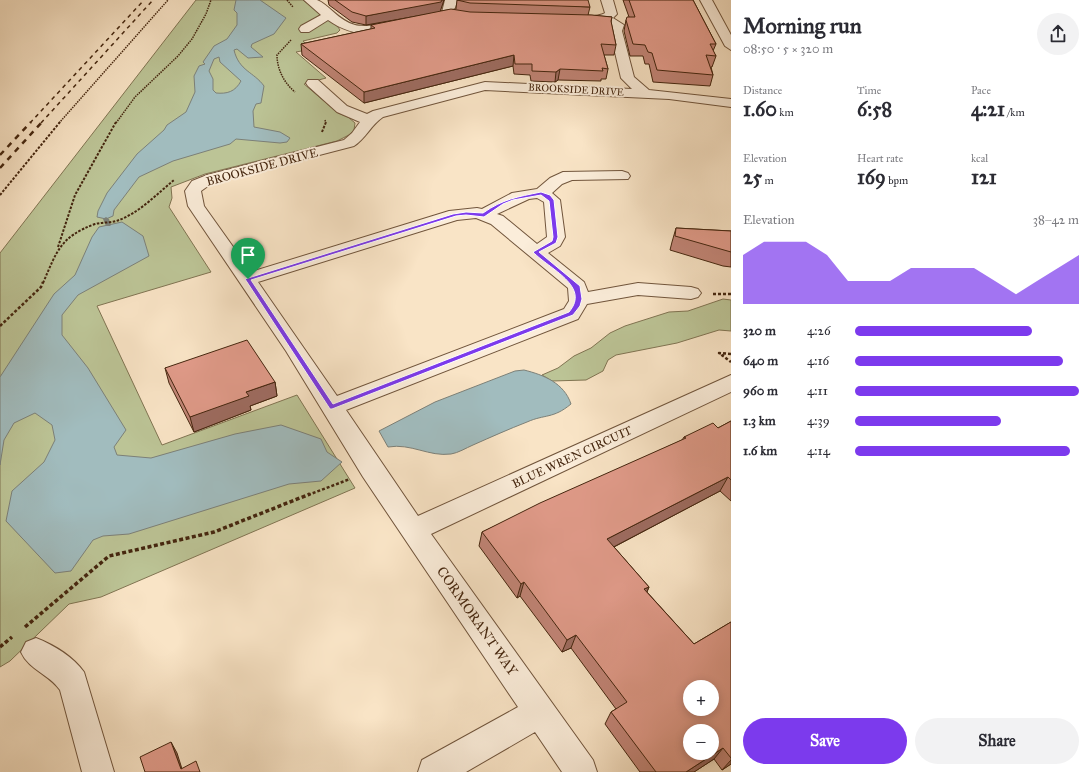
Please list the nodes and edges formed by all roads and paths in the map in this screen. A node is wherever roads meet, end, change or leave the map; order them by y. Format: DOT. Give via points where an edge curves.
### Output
graph roads {
  1 [pos="168,0"];
  2 [pos="211,0"];
  3 [pos="287,0"];
  4 [pos="310,0"];
  5 [pos="451,0"];
  6 [pos="607,0"];
  7 [pos="708,2"];
  8 [pos="329,15"];
  9 [pos="600,19"];
  10 [pos="562,20"];
  11 [pos="305,29"];
  12 [pos="357,31"];
  13 [pos="340,37"];
  14 [pos="731,46"];
  15 [pos="628,78"];
  16 [pos="313,83"];
  17 [pos="619,92"];
  18 [pos="297,94"];
  19 [pos="646,94"];
  20 [pos="731,96"];
  21 [pos="323,118"];
  22 [pos="368,120"];
  23 [pos="320,136"];
  24 [pos="622,176"];
  25 [pos="175,180"];
  26 [pos="541,194"];
  27 [pos="0,195"];
  28 [pos="484,215"];
  29 [pos="58,248"];
  30 [pos="536,252"];
  31 [pos="248,279"];
  32 [pos="691,294"];
  33 [pos="580,299"];
  34 [pos="0,326"];
  35 [pos="731,354"];
  36 [pos="731,362"];
  37 [pos="731,384"];
  38 [pos="338,416"];
  39 [pos="372,470"];
  40 [pos="413,530"];
  41 [pos="26,637"];
  42 [pos="0,647"];
  43 [pos="540,712"];
  44 [pos="98,772"];
  45 [pos="434,772"];
  46 [pos="581,772"];
  1 -- 27 [label="path" via="76,102"];
  2 -- 29 [label="path" via="192,39 135,97 116,122 74,195"];
  3 -- 11 [label="path" via="305,20"];
  4 -- 8 [label="street"];
  5 -- 12 [label="street" via="454,14 375,31"];
  6 -- 9 [label="street" via="611,14"];
  7 -- 14 [label="street"];
  8 -- 11 [label="street"];
  8 -- 12 [label="street" via="344,26"];
  9 -- 10 [label="street"];
  9 -- 15 [label="street" via="616,31"];
  11 -- 18 [label="path" via="289,41 276,60 292,90"];
  12 -- 13 [label="street"];
  15 -- 17 [label="street"];
  15 -- 19 [label="street"];
  16 -- 22 [label="street" via="342,109"];
  17 -- 19 [label="street, BROOKSIDE DRIVE"];
  17 -- 22 [label="street, BROOKSIDE DRIVE" via="490,86 386,111"];
  19 -- 20 [label="street, BROOKSIDE DRIVE"];
  21 -- 23 [label="path" via="326,123"];
  22 -- 31 [label="street, BROOKSIDE DRIVE" via="359,135 349,143 213,178 194,188 191,197 196,206"];
  24 -- 26 [label="street" via="569,175 556,181"];
  25 -- 29 [label="path" via="130,214 119,220 96,224 70,236"];
  26 -- 28 [label="street" via="501,203"];
  26 -- 30 [label="street" via="552,200 556,237 554,242"];
  28 -- 30 [label="street" via="497,220"];
  28 -- 31 [label="street" via="455,215"];
  29 -- 34 [label="path" via="41,287"];
  30 -- 33 [label="street" via="577,286"];
  31 -- 38 [label="street, BROOKSIDE DRIVE"];
  32 -- 33 [label="street" via="638,289"];
  33 -- 38 [label="street" via="571,314"];
  35 -- 36 [label="path" via="719,353"];
  37 -- 40 [label="street, BLUE WREN CIRCUIT"];
  38 -- 39 [label="street, BROOKSIDE DRIVE"];
  39 -- 40 [label="street, CORMORANT WAY"];
  39 -- 41 [label="path" via="214,532 109,556"];
  40 -- 43 [label="street, CORMORANT WAY"];
  41 -- 42 [label="path"];
  41 -- 44 [label="street" via="66,673 73,683"];
  43 -- 45 [label="street"];
  43 -- 46 [label="street, CORMORANT WAY"];
}
